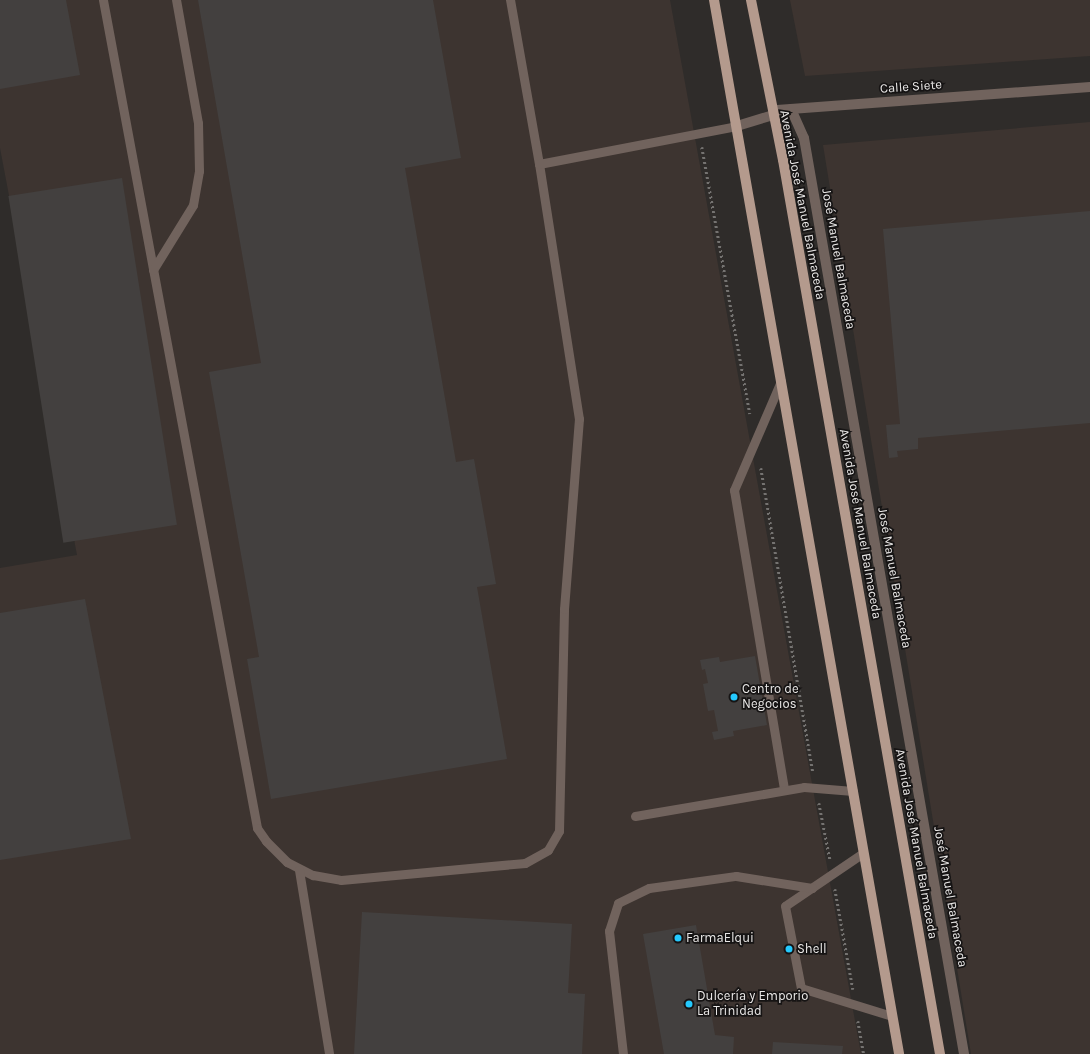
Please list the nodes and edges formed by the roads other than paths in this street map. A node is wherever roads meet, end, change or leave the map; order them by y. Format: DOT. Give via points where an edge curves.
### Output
graph roads {
  1 [pos="103,0"];
  2 [pos="176,0"];
  3 [pos="510,0"];
  4 [pos="714,0"];
  5 [pos="751,0"];
  6 [pos="1090,87"];
  7 [pos="791,109"];
  8 [pos="772,115"];
  9 [pos="736,126"];
  10 [pos="539,164"];
  11 [pos="153,270"];
  12 [pos="781,380"];
  13 [pos="784,790"];
  14 [pos="853,791"];
  15 [pos="635,816"];
  16 [pos="863,853"];
  17 [pos="299,870"];
  18 [pos="812,888"];
  19 [pos="892,1016"];
  20 [pos="329,1054"];
  21 [pos="623,1054"];
  22 [pos="899,1054"];
  23 [pos="940,1054"];
  24 [pos="964,1054"];
  1 -- 11 [label="lane"];
  2 -- 11 [label="lane" via="198,123 199,171 193,205"];
  3 -- 10 [label="lane"];
  4 -- 9 [label="main road"];
  5 -- 8 [label="main road, Avenida José Manuel Balmaceda"];
  6 -- 7 [label="street, Calle Siete"];
  7 -- 8 [label="street, Calle Siete" via="777,110"];
  7 -- 24 [label="street, José Manuel Balmaceda" via="804,138"];
  8 -- 9 [label="street, Calle Siete"];
  8 -- 23 [label="main road, Avenida José Manuel Balmaceda" via="784,167"];
  9 -- 10 [label="lane"];
  9 -- 12 [label="main road"];
  10 -- 17 [label="lane" via="579,419 564,609 559,831 548,850 525,864 341,880 326,879"];
  11 -- 17 [label="lane" via="257,828 275,852"];
  12 -- 13 [label="lane" via="734,490"];
  12 -- 14 [label="main road"];
  13 -- 14 [label="lane" via="816,788"];
  13 -- 15 [label="lane"];
  14 -- 16 [label="main road"];
  16 -- 18 [label="lane"];
  16 -- 19 [label="main road"];
  17 -- 20 [label="lane"];
  18 -- 19 [label="lane" via="785,906 801,988"];
  18 -- 21 [label="lane" via="736,876 649,888 618,903 609,931"];
  19 -- 22 [label="main road"];
}
